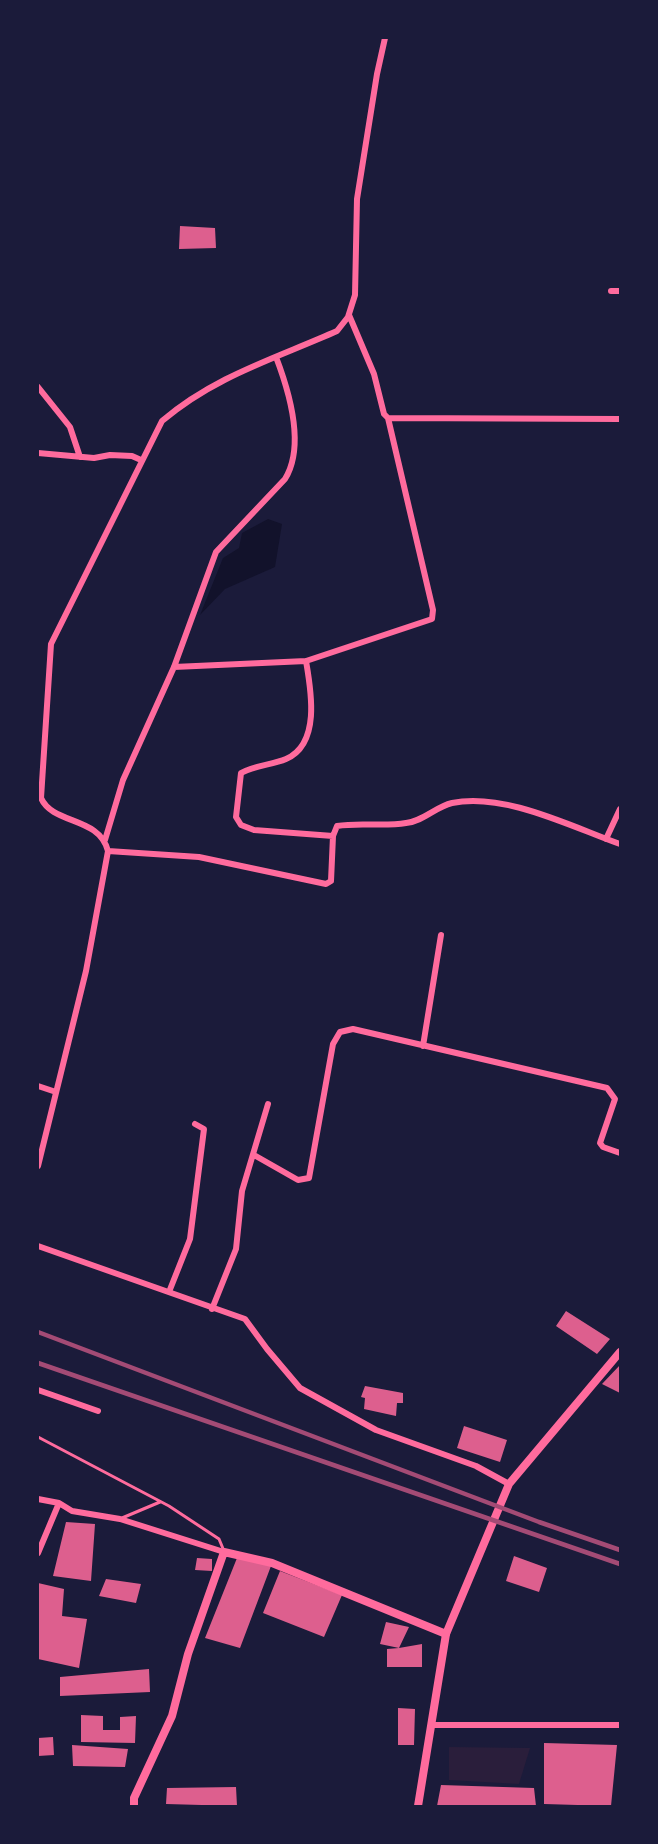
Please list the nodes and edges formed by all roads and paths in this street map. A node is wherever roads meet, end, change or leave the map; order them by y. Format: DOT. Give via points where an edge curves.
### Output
graph roads {
  1 [pos="385,38"];
  2 [pos="611,291"];
  3 [pos="621,291"];
  4 [pos="349,314"];
  5 [pos="276,357"];
  6 [pos="38,387"];
  7 [pos="388,418"];
  8 [pos="621,419"];
  9 [pos="38,453"];
  10 [pos="80,457"];
  11 [pos="141,460"];
  12 [pos="306,661"];
  13 [pos="174,667"];
  14 [pos="621,809"];
  15 [pos="333,836"];
  16 [pos="606,839"];
  17 [pos="105,840"];
  18 [pos="621,844"];
  19 [pos="108,851"];
  20 [pos="441,935"];
  21 [pos="423,1046"];
  22 [pos="38,1086"];
  23 [pos="56,1092"];
  24 [pos="268,1104"];
  25 [pos="195,1124"];
  26 [pos="621,1153"];
  27 [pos="254,1155"];
  28 [pos="38,1166"];
  29 [pos="38,1246"];
  30 [pos="169,1292"];
  31 [pos="212,1309"];
  32 [pos="621,1352"];
  33 [pos="38,1390"];
  34 [pos="98,1411"];
  35 [pos="38,1437"];
  36 [pos="509,1484"];
  37 [pos="38,1500"];
  38 [pos="161,1502"];
  39 [pos="58,1503"];
  40 [pos="120,1519"];
  41 [pos="224,1552"];
  42 [pos="38,1554"];
  43 [pos="446,1634"];
  44 [pos="431,1725"];
  45 [pos="621,1725"];
  46 [pos="134,1806"];
  47 [pos="418,1806"];
  1 -- 4 [label="street" via="357,199 355,295"];
  2 -- 3 [label="street"];
  4 -- 5 [label="street" via="337,331"];
  4 -- 7 [label="street" via="365,348"];
  5 -- 11 [label="street" via="223,378 182,404 162,421"];
  5 -- 13 [label="street" via="291,401 293,465 285,479 216,552"];
  6 -- 10 [label="street" via="70,427"];
  7 -- 8 [label="street"];
  7 -- 12 [label="street" via="432,619"];
  9 -- 10 [label="street"];
  10 -- 11 [label="street" via="110,454"];
  11 -- 17 [label="street" via="51,644 41,798 53,811 97,832"];
  12 -- 13 [label="street"];
  12 -- 15 [label="street" via="313,713 302,743 287,759 241,772 236,817 241,825 254,830"];
  13 -- 17 [label="street" via="123,780"];
  14 -- 16 [label="street"];
  15 -- 16 [label="street" via="337,826 404,824 425,818 453,802 482,801 514,807"];
  15 -- 19 [label="street" via="331,880 326,884 199,857"];
  16 -- 18 [label="street"];
  17 -- 19 [label="street"];
  19 -- 23 [label="street" via="86,971"];
  20 -- 21 [label="street"];
  21 -- 26 [label="street" via="607,1088 615,1099 600,1143"];
  21 -- 27 [label="street" via="353,1029 340,1032 333,1044 309,1178 298,1180"];
  22 -- 23 [label="street"];
  23 -- 28 [label="street"];
  24 -- 27 [label="street"];
  25 -- 30 [label="street" via="204,1129 190,1239"];
  27 -- 31 [label="street" via="242,1191 236,1249"];
  29 -- 30 [label="street"];
  30 -- 31 [label="street"];
  31 -- 36 [label="street" via="245,1319 300,1388 376,1430 476,1466"];
  32 -- 36 [label="main road"];
  33 -- 34 [label="street"];
  35 -- 38 [label="lane"];
  36 -- 43 [label="main road"];
  37 -- 39 [label="street"];
  38 -- 40 [label="lane"];
  38 -- 41 [label="lane" via="219,1539"];
  39 -- 40 [label="street" via="72,1511"];
  39 -- 42 [label="street"];
  40 -- 41 [label="street"];
  41 -- 43 [label="street" via="272,1563"];
  41 -- 46 [label="street" via="188,1654 172,1716 134,1798"];
  43 -- 44 [label="main road"];
  44 -- 45 [label="street"];
  44 -- 47 [label="main road"];
}
